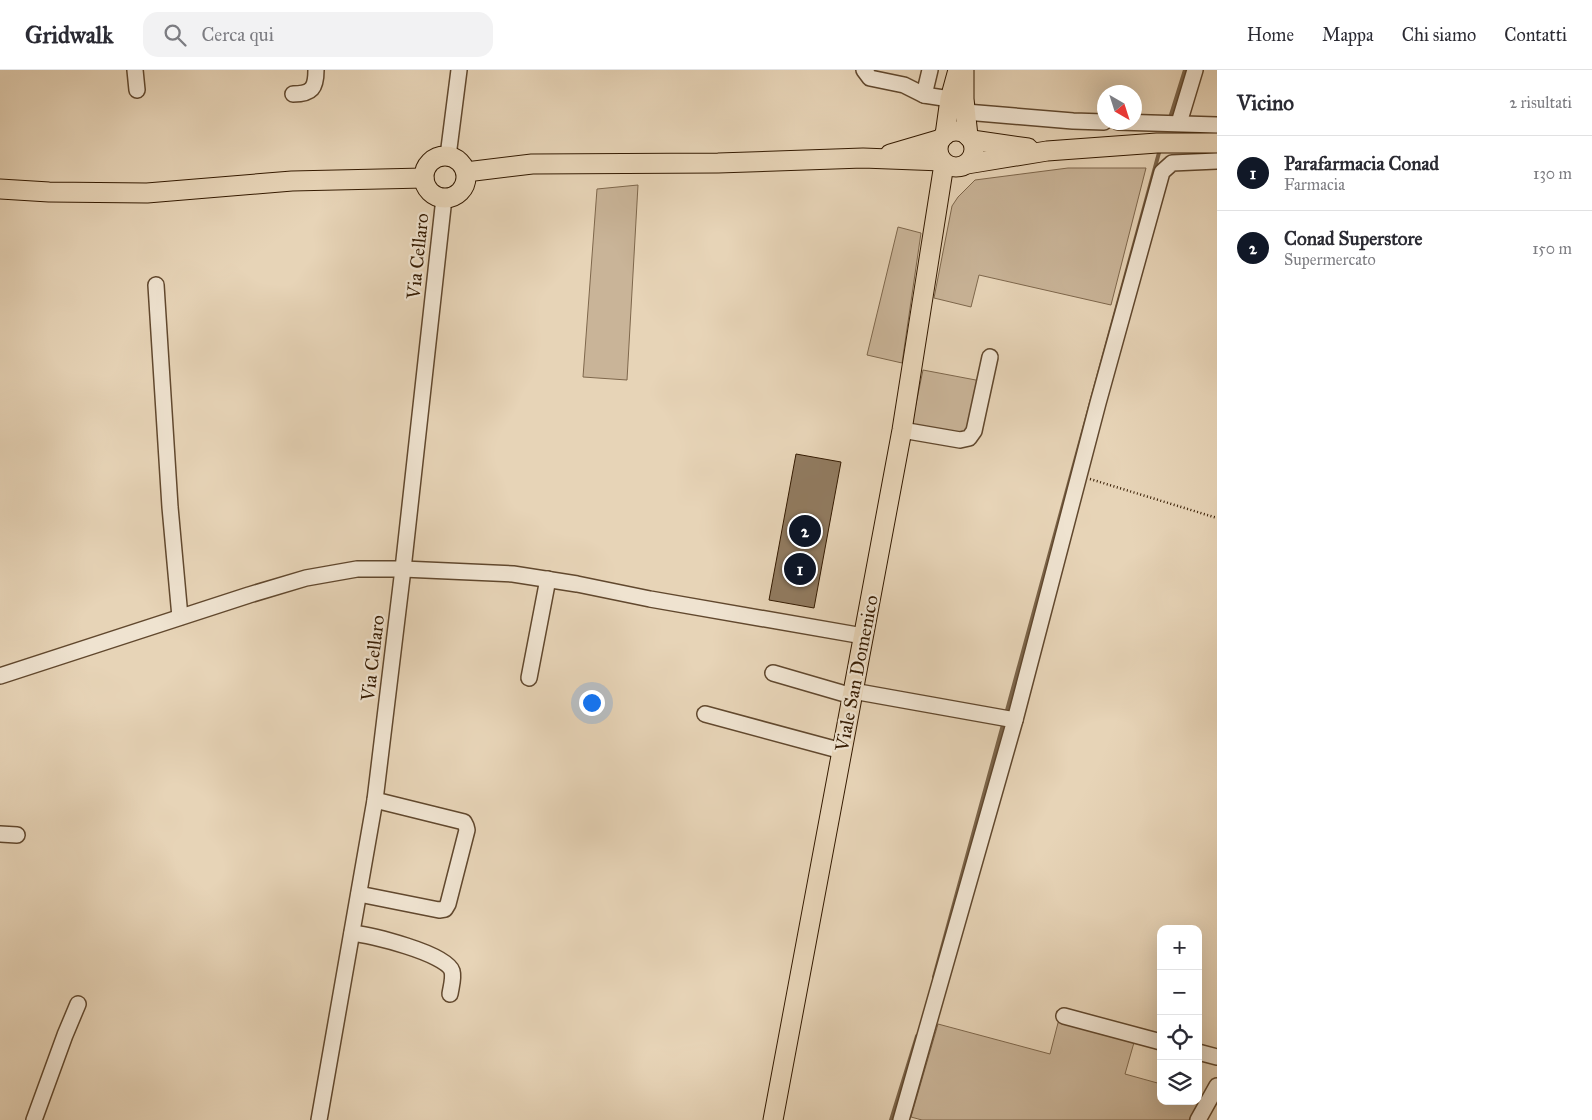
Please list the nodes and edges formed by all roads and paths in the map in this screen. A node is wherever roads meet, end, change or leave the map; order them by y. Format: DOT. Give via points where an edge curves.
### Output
graph roads {
  1 [pos="135,70"];
  2 [pos="316,70"];
  3 [pos="459,70"];
  4 [pos="864,70"];
  5 [pos="930,70"];
  6 [pos="958,70"];
  7 [pos="964,70"];
  8 [pos="1195,70"];
  9 [pos="138,90"];
  10 [pos="293,94"];
  11 [pos="924,95"];
  12 [pos="950,99"];
  13 [pos="966,112"];
  14 [pos="1097,122"];
  15 [pos="1142,122"];
  16 [pos="1172,123"];
  17 [pos="1217,125"];
  18 [pos="943,137"];
  19 [pos="970,138"];
  20 [pos="1217,143"];
  21 [pos="1047,150"];
  22 [pos="448,156"];
  23 [pos="877,158"];
  24 [pos="1217,162"];
  25 [pos="954,164"];
  26 [pos="466,172"];
  27 [pos="424,178"];
  28 [pos="0,189"];
  29 [pos="444,198"];
  30 [pos="156,284"];
  31 [pos="990,357"];
  32 [pos="902,430"];
  33 [pos="1079,476"];
  34 [pos="1217,518"];
  35 [pos="403,569"];
  36 [pos="548,579"];
  37 [pos="180,617"];
  38 [pos="863,636"];
  39 [pos="773,673"];
  40 [pos="0,676"];
  41 [pos="529,678"];
  42 [pos="852,694"];
  43 [pos="705,714"];
  44 [pos="1007,719"];
  45 [pos="842,750"];
  46 [pos="375,800"];
  47 [pos="0,834"];
  48 [pos="17,835"];
  49 [pos="359,894"];
  50 [pos="352,933"];
  51 [pos="450,994"];
  52 [pos="78,1004"];
  53 [pos="1064,1016"];
  54 [pos="1157,1041"];
  55 [pos="1202,1053"];
  56 [pos="1217,1057"];
  57 [pos="1215,1094"];
  58 [pos="34,1120"];
  59 [pos="319,1120"];
  60 [pos="774,1120"];
  61 [pos="901,1120"];
  62 [pos="1198,1120"];
  1 -- 9 [label="street"];
  2 -- 10 [label="street" via="314,87 309,92"];
  3 -- 22 [label="street"];
  4 -- 11 [label="street" via="870,78 904,86"];
  5 -- 11 [label="street"];
  6 -- 12 [label="main road"];
  7 -- 13 [label="main road"];
  8 -- 16 [label="street"];
  11 -- 12 [label="street"];
  12 -- 18 [label="main road"];
  13 -- 14 [label="street"];
  13 -- 19 [label="main road"];
  15 -- 16 [label="street"];
  16 -- 17 [label="street"];
  18 -- 19 [label="main road" via="954,131"];
  18 -- 23 [label="main road"];
  18 -- 25 [label="main road" via="938,150"];
  19 -- 21 [label="main road"];
  19 -- 25 [label="main road" via="974,145 973,156"];
  20 -- 21 [label="main road"];
  21 -- 25 [label="main road"];
  22 -- 26 [label="main road" via="459,161"];
  22 -- 27 [label="main road" via="431,161"];
  23 -- 25 [label="main road"];
  23 -- 26 [label="main road" via="532,164"];
  24 -- 33 [label="street" via="1172,163 1162,172"];
  25 -- 32 [label="main road, Viale San Domenico" via="934,226"];
  26 -- 29 [label="main road" via="461,190 450,198"];
  27 -- 28 [label="main road" via="292,181 147,193"];
  27 -- 29 [label="main road" via="428,190"];
  29 -- 35 [label="street, Via Cellaro"];
  30 -- 37 [label="street"];
  31 -- 32 [label="street" via="974,430 969,438 960,440"];
  32 -- 38 [label="main road, Viale San Domenico"];
  33 -- 34 [label="path"];
  33 -- 44 [label="street"];
  35 -- 36 [label="street" via="513,574"];
  35 -- 37 [label="street" via="357,568 306,578"];
  35 -- 46 [label="street, Via Cellaro"];
  36 -- 38 [label="street"];
  36 -- 41 [label="street"];
  37 -- 40 [label="street"];
  38 -- 42 [label="main road, Viale San Domenico"];
  39 -- 42 [label="street"];
  42 -- 44 [label="street"];
  42 -- 45 [label="main road, Viale San Domenico"];
  43 -- 45 [label="street"];
  44 -- 61 [label="street"];
  45 -- 60 [label="main road, Viale San Domenico"];
  46 -- 49 [label="street, Via Cellaro"];
  46 -- 49 [label="street" via="464,822 467,830 445,909"];
  47 -- 48 [label="street"];
  49 -- 50 [label="street, Via Cellaro"];
  50 -- 51 [label="street" via="401,944 444,962 452,971"];
  50 -- 59 [label="street, Via Cellaro"];
  52 -- 58 [label="street"];
  53 -- 54 [label="street"];
  55 -- 56 [label="street"];
  57 -- 62 [label="street"];
}
